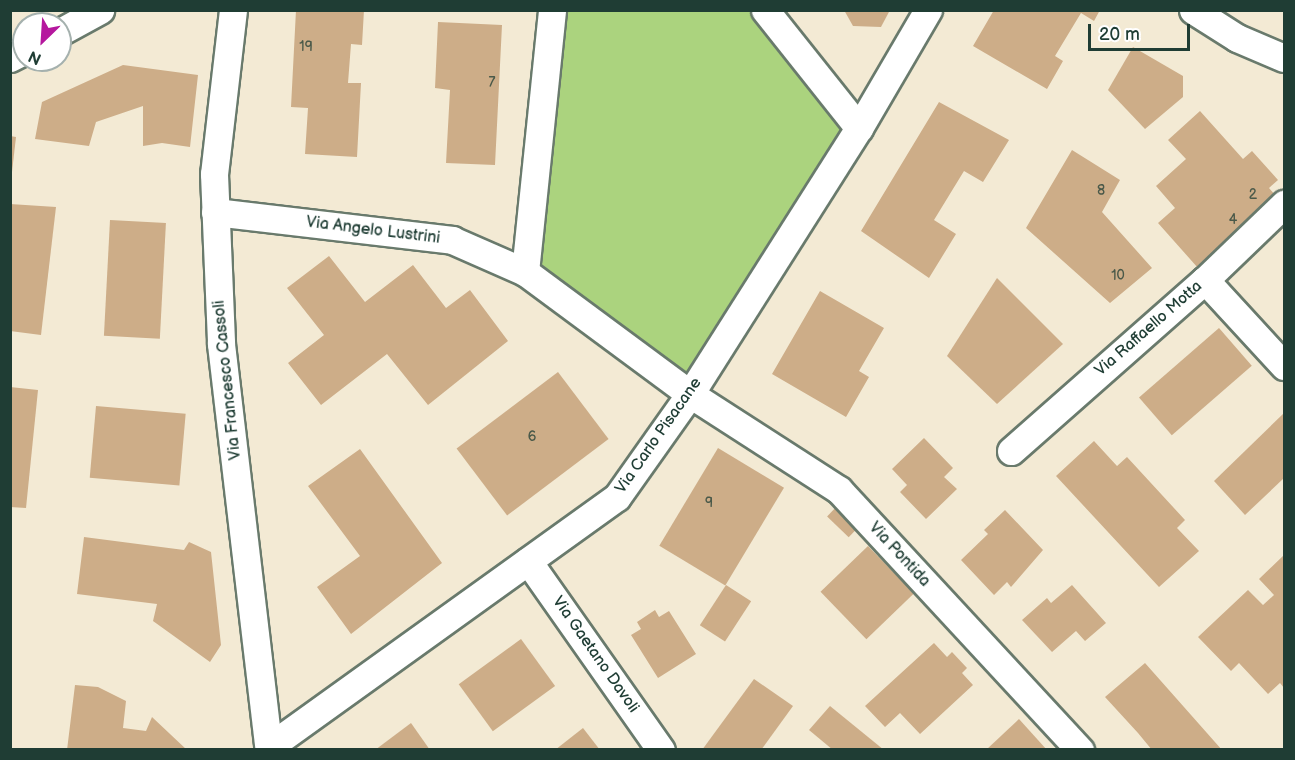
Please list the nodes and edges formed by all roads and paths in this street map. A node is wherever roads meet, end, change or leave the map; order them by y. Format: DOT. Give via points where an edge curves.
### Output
graph roads {
  1 [pos="100,10"];
  2 [pos="233,10"];
  3 [pos="552,10"];
  4 [pos="765,10"];
  5 [pos="928,10"];
  6 [pos="1193,10"];
  7 [pos="72,25"];
  8 [pos="1284,58"];
  9 [pos="859,128"];
  10 [pos="1284,204"];
  11 [pos="215,212"];
  12 [pos="525,272"];
  13 [pos="1205,280"];
  14 [pos="1284,366"];
  15 [pos="690,394"];
  16 [pos="1011,451"];
  17 [pos="528,561"];
  18 [pos="269,748"];
  19 [pos="661,750"];
  20 [pos="1080,750"];
  1 -- 7 [label="street"];
  2 -- 11 [label="street, Via Francesco Cassoli" via="214,174"];
  3 -- 12 [label="street"];
  4 -- 9 [label="street"];
  5 -- 9 [label="street, Via Carlo Pisacane"];
  6 -- 8 [label="street" via="1237,38"];
  9 -- 15 [label="street, Via Carlo Pisacane"];
  10 -- 13 [label="street, Via Raffaello Motta"];
  11 -- 12 [label="street, Via Angelo Lustrini" via="452,240"];
  11 -- 18 [label="street, Via Francesco Cassoli" via="221,344"];
  12 -- 15 [label="street, Via Angelo Lustrini"];
  13 -- 14 [label="street"];
  13 -- 16 [label="street, Via Raffaello Motta"];
  15 -- 17 [label="street, Via Carlo Pisacane" via="617,497"];
  15 -- 20 [label="street, Via Pontida" via="838,490"];
  17 -- 18 [label="street, Via Carlo Pisacane"];
  17 -- 19 [label="street, Via Gaetano Davoli"];
}
